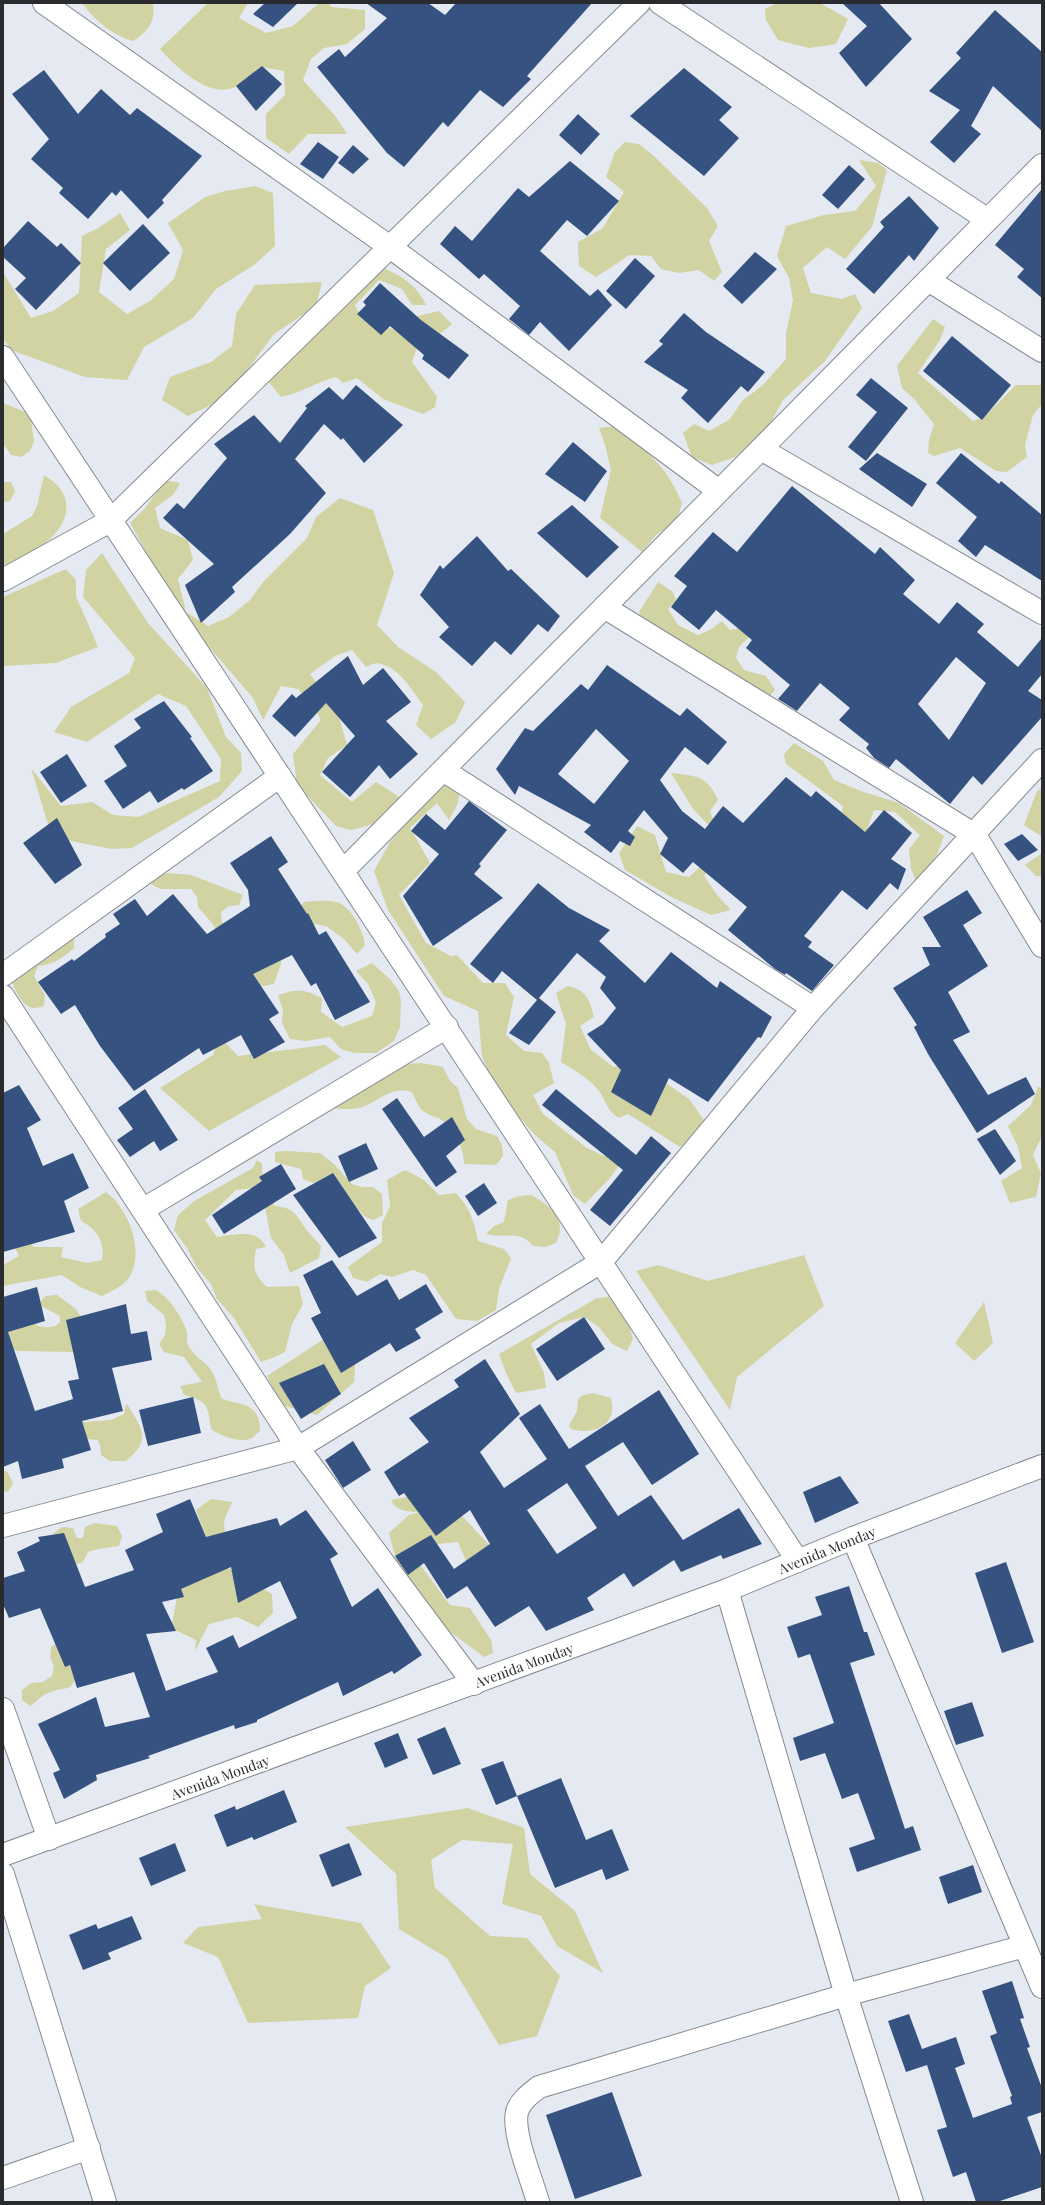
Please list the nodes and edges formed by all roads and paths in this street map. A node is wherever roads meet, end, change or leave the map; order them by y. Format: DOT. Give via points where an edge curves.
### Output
graph roads {
  1 [pos="44,3"];
  2 [pos="639,3"];
  3 [pos="660,3"];
  4 [pos="1042,165"];
  5 [pos="988,220"];
  6 [pos="390,247"];
  7 [pos="928,280"];
  8 [pos="1042,351"];
  9 [pos="3,357"];
  10 [pos="760,449"];
  11 [pos="719,491"];
  12 [pos="110,521"];
  13 [pos="3,580"];
  14 [pos="604,607"];
  15 [pos="1042,613"];
  16 [pos="1042,760"];
  17 [pos="443,770"];
  18 [pos="280,776"];
  19 [pos="975,835"];
  20 [pos="344,870"];
  21 [pos="1042,946"];
  22 [pos="3,976"];
  23 [pos="3,996"];
  24 [pos="813,1008"];
  25 [pos="447,1027"];
  26 [pos="144,1209"];
  27 [pos="601,1262"];
  28 [pos="298,1448"];
  29 [pos="1042,1466"];
  30 [pos="3,1526"];
  31 [pos="853,1538"];
  32 [pos="798,1561"];
  33 [pos="727,1590"];
  34 [pos="474,1684"];
  35 [pos="3,1709"];
  36 [pos="50,1839"];
  37 [pos="3,1855"];
  38 [pos="3,1874"];
  39 [pos="1025,1946"];
  40 [pos="1042,1987"];
  41 [pos="846,1995"];
  42 [pos="89,2148"];
  43 [pos="3,2178"];
  44 [pos="105,2202"];
  45 [pos="538,2202"];
  46 [pos="912,2202"];
  1 -- 6 [label="street"];
  2 -- 6 [label="street"];
  3 -- 5 [label="street"];
  4 -- 5 [label="street"];
  5 -- 7 [label="street"];
  6 -- 11 [label="street"];
  6 -- 12 [label="street"];
  7 -- 8 [label="street"];
  7 -- 10 [label="street"];
  9 -- 12 [label="street"];
  10 -- 11 [label="street"];
  10 -- 15 [label="street"];
  11 -- 14 [label="street"];
  12 -- 13 [label="street"];
  12 -- 18 [label="street"];
  14 -- 17 [label="street"];
  14 -- 19 [label="street"];
  16 -- 19 [label="street"];
  17 -- 20 [label="street"];
  17 -- 24 [label="street"];
  18 -- 20 [label="street"];
  18 -- 22 [label="street"];
  19 -- 21 [label="street"];
  19 -- 24 [label="street"];
  20 -- 25 [label="street"];
  23 -- 26 [label="street"];
  24 -- 27 [label="street"];
  25 -- 26 [label="street"];
  25 -- 27 [label="street"];
  26 -- 28 [label="street"];
  27 -- 28 [label="street"];
  27 -- 32 [label="street"];
  28 -- 30 [label="street"];
  28 -- 34 [label="street"];
  29 -- 31 [label="street, Avenida Monday"];
  31 -- 32 [label="street, Avenida Monday"];
  31 -- 39 [label="street"];
  32 -- 33 [label="street, Avenida Monday"];
  33 -- 34 [label="street, Avenida Monday"];
  33 -- 41 [label="street"];
  34 -- 36 [label="street, Avenida Monday"];
  35 -- 36 [label="street"];
  36 -- 37 [label="street, Avenida Monday"];
  38 -- 42 [label="street"];
  39 -- 40 [label="street"];
  39 -- 41 [label="street"];
  41 -- 45 [label="street" via="538,2087 526,2097 517,2112 516,2130"];
  41 -- 46 [label="street"];
  42 -- 43 [label="street"];
  42 -- 44 [label="street"];
}
